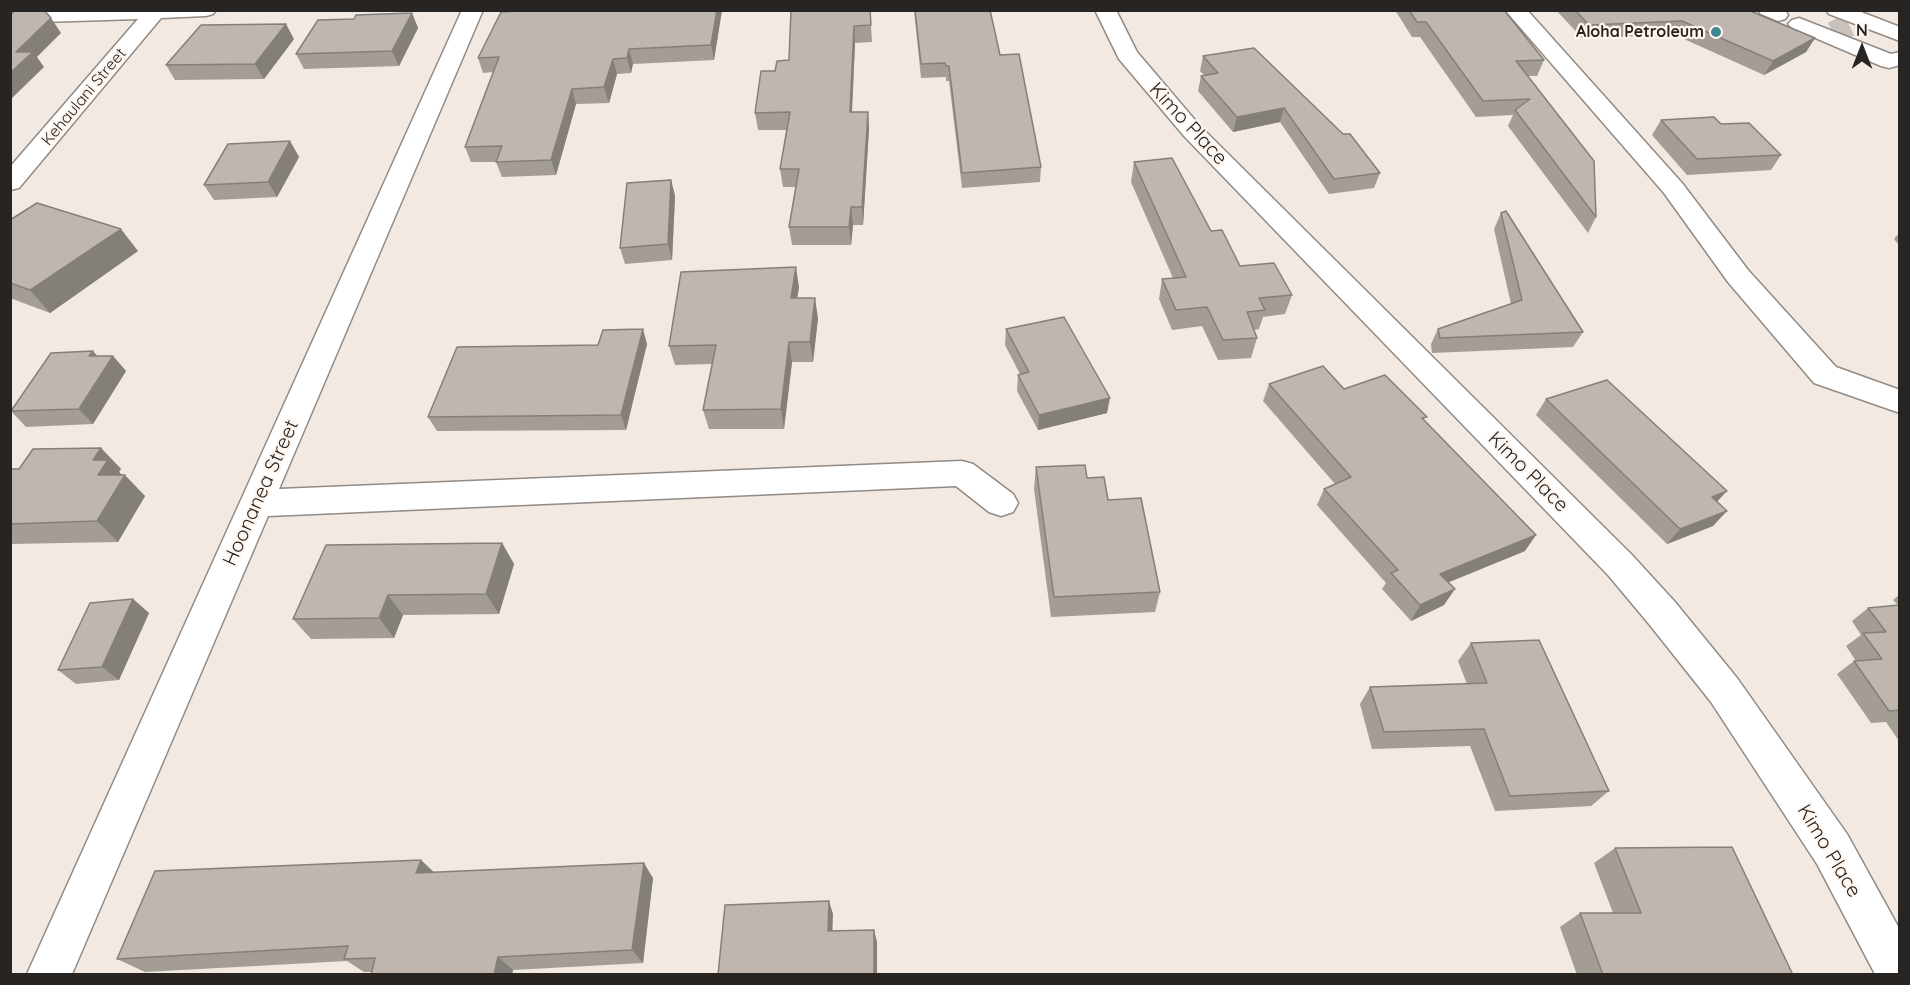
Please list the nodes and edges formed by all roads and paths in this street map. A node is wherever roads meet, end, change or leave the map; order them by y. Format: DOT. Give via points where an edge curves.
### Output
graph roads {
  1 [pos="206,10"];
  2 [pos="472,10"];
  3 [pos="1105,10"];
  4 [pos="1515,10"];
  5 [pos="156,11"];
  6 [pos="10,17"];
  7 [pos="1799,24"];
  8 [pos="1841,25"];
  9 [pos="1899,35"];
  10 [pos="1899,58"];
  11 [pos="10,183"];
  12 [pos="1899,402"];
  13 [pos="256,503"];
  14 [pos="1001,503"];
  15 [pos="49,975"];
  16 [pos="1899,975"];
  1 -- 5 [label="street"];
  2 -- 13 [label="street, Hoonanea Street"];
  3 -- 16 [label="street, Kimo Place" via="1127,54 1192,130 1620,565 1662,613 1724,690 1833,849"];
  4 -- 12 [label="street" via="1672,188 1738,276 1825,375"];
  5 -- 6 [label="street"];
  5 -- 11 [label="street, Kehaulani Street"];
  7 -- 8 [label="street"];
  8 -- 9 [label="street"];
  8 -- 10 [label="street" via="1889,61"];
  13 -- 14 [label="street" via="962,473"];
  13 -- 15 [label="street, Hoonanea Street"];
}
